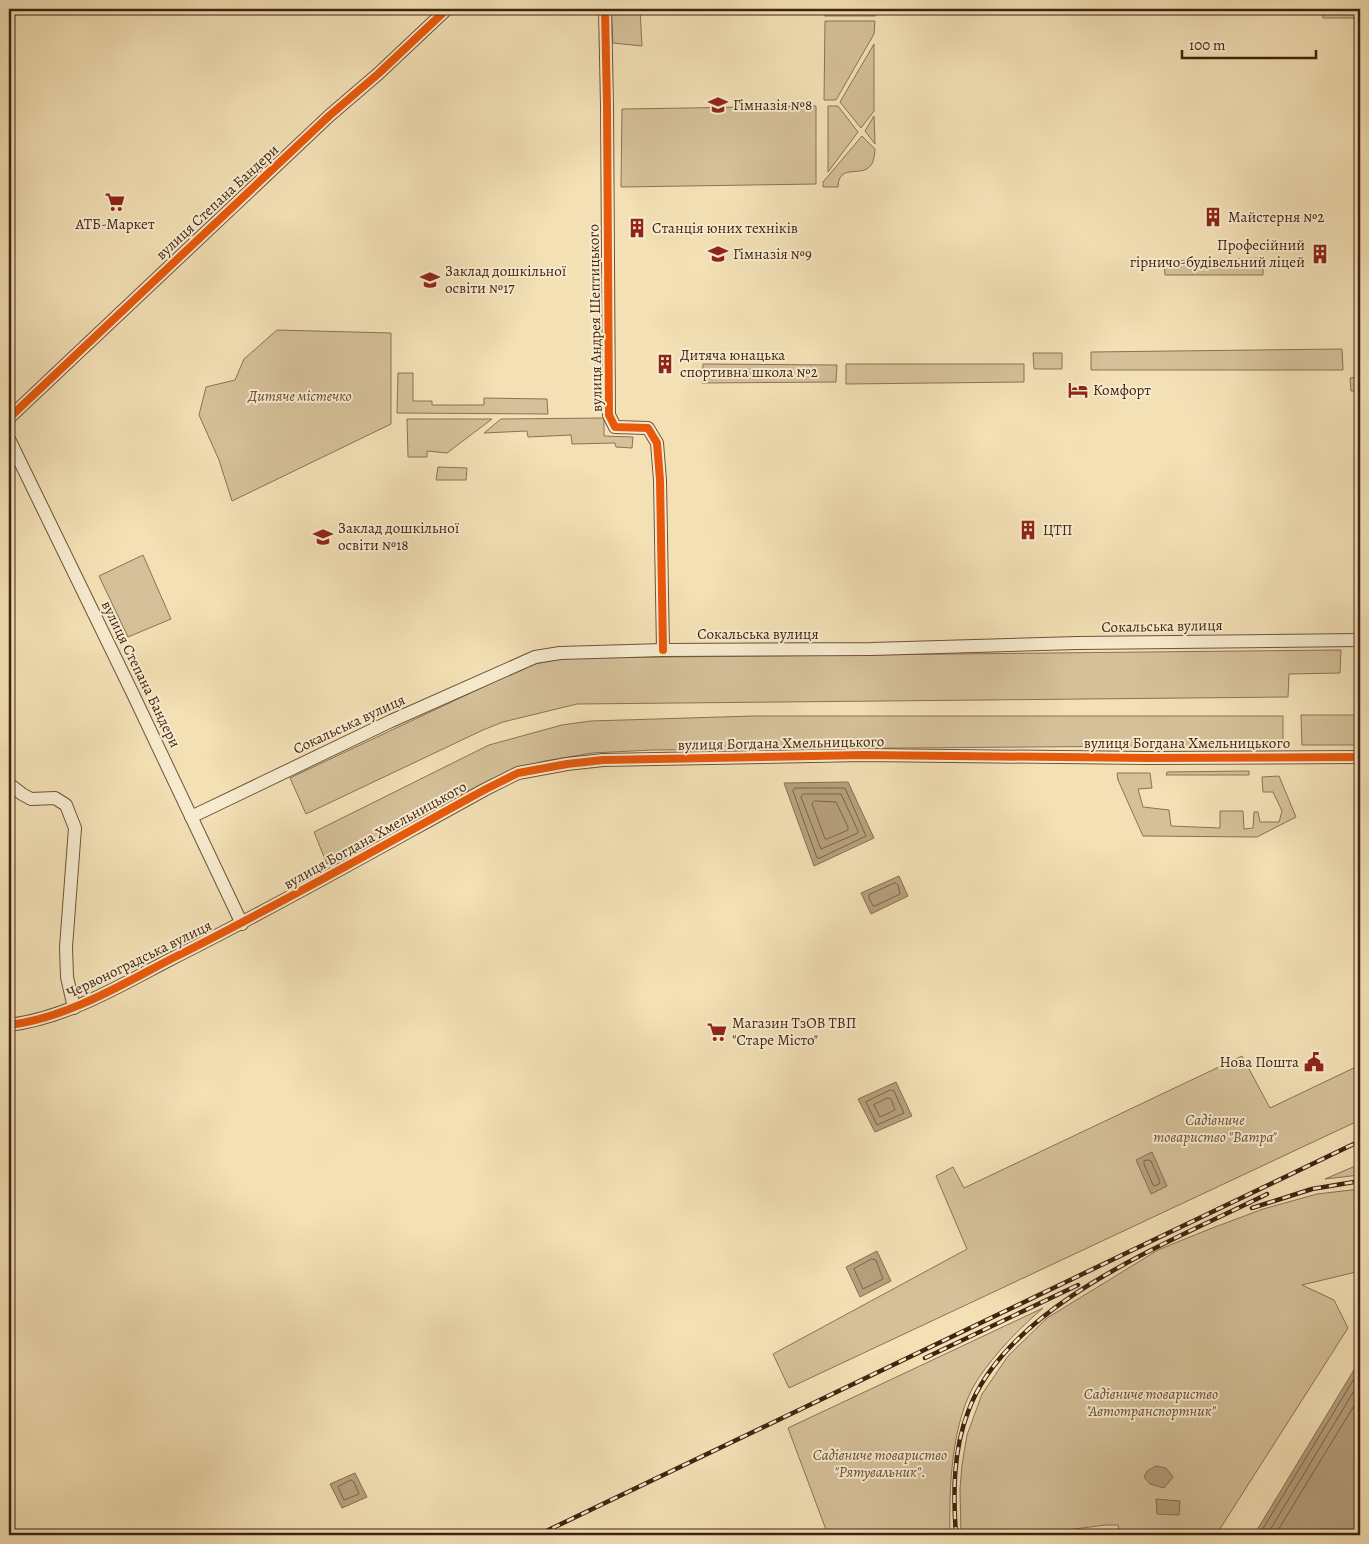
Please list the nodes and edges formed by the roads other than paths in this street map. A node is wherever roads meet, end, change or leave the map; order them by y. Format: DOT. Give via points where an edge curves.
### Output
graph roads {
  1 [pos="447,9"];
  2 [pos="605,9"];
  3 [pos="9,418"];
  4 [pos="9,439"];
  5 [pos="1360,640"];
  6 [pos="663,650"];
  7 [pos="1360,757"];
  8 [pos="9,784"];
  9 [pos="190,817"];
  10 [pos="242,924"];
  11 [pos="223,933"];
  12 [pos="74,1008"];
  13 [pos="9,1025"];
  1 -- 3 [label="street, вулиця Степана Бандери"];
  2 -- 6 [label="street, вулиця Андрея Шептицького" via="609,416 615,427 648,428 657,443"];
  4 -- 9 [label="street, вулиця Степана Бандери"];
  5 -- 6 [label="street, Сокальська вулиця"];
  6 -- 9 [label="street, Сокальська вулиця" via="560,653 535,657 391,721"];
  7 -- 10 [label="street, вулиця Богдана Хмельницького" via="863,755 603,760 567,764 518,773"];
  8 -- 12 [label="street" via="31,799 55,798 66,804 75,828 66,947 67,977"];
  9 -- 10 [label="street, вулиця Степана Бандери"];
  10 -- 11 [label="street, вулиця Богдана Хмельницького"];
  11 -- 12 [label="street, Червоноградська вулиця"];
  12 -- 13 [label="street, Червоноградська вулиця"];
}
